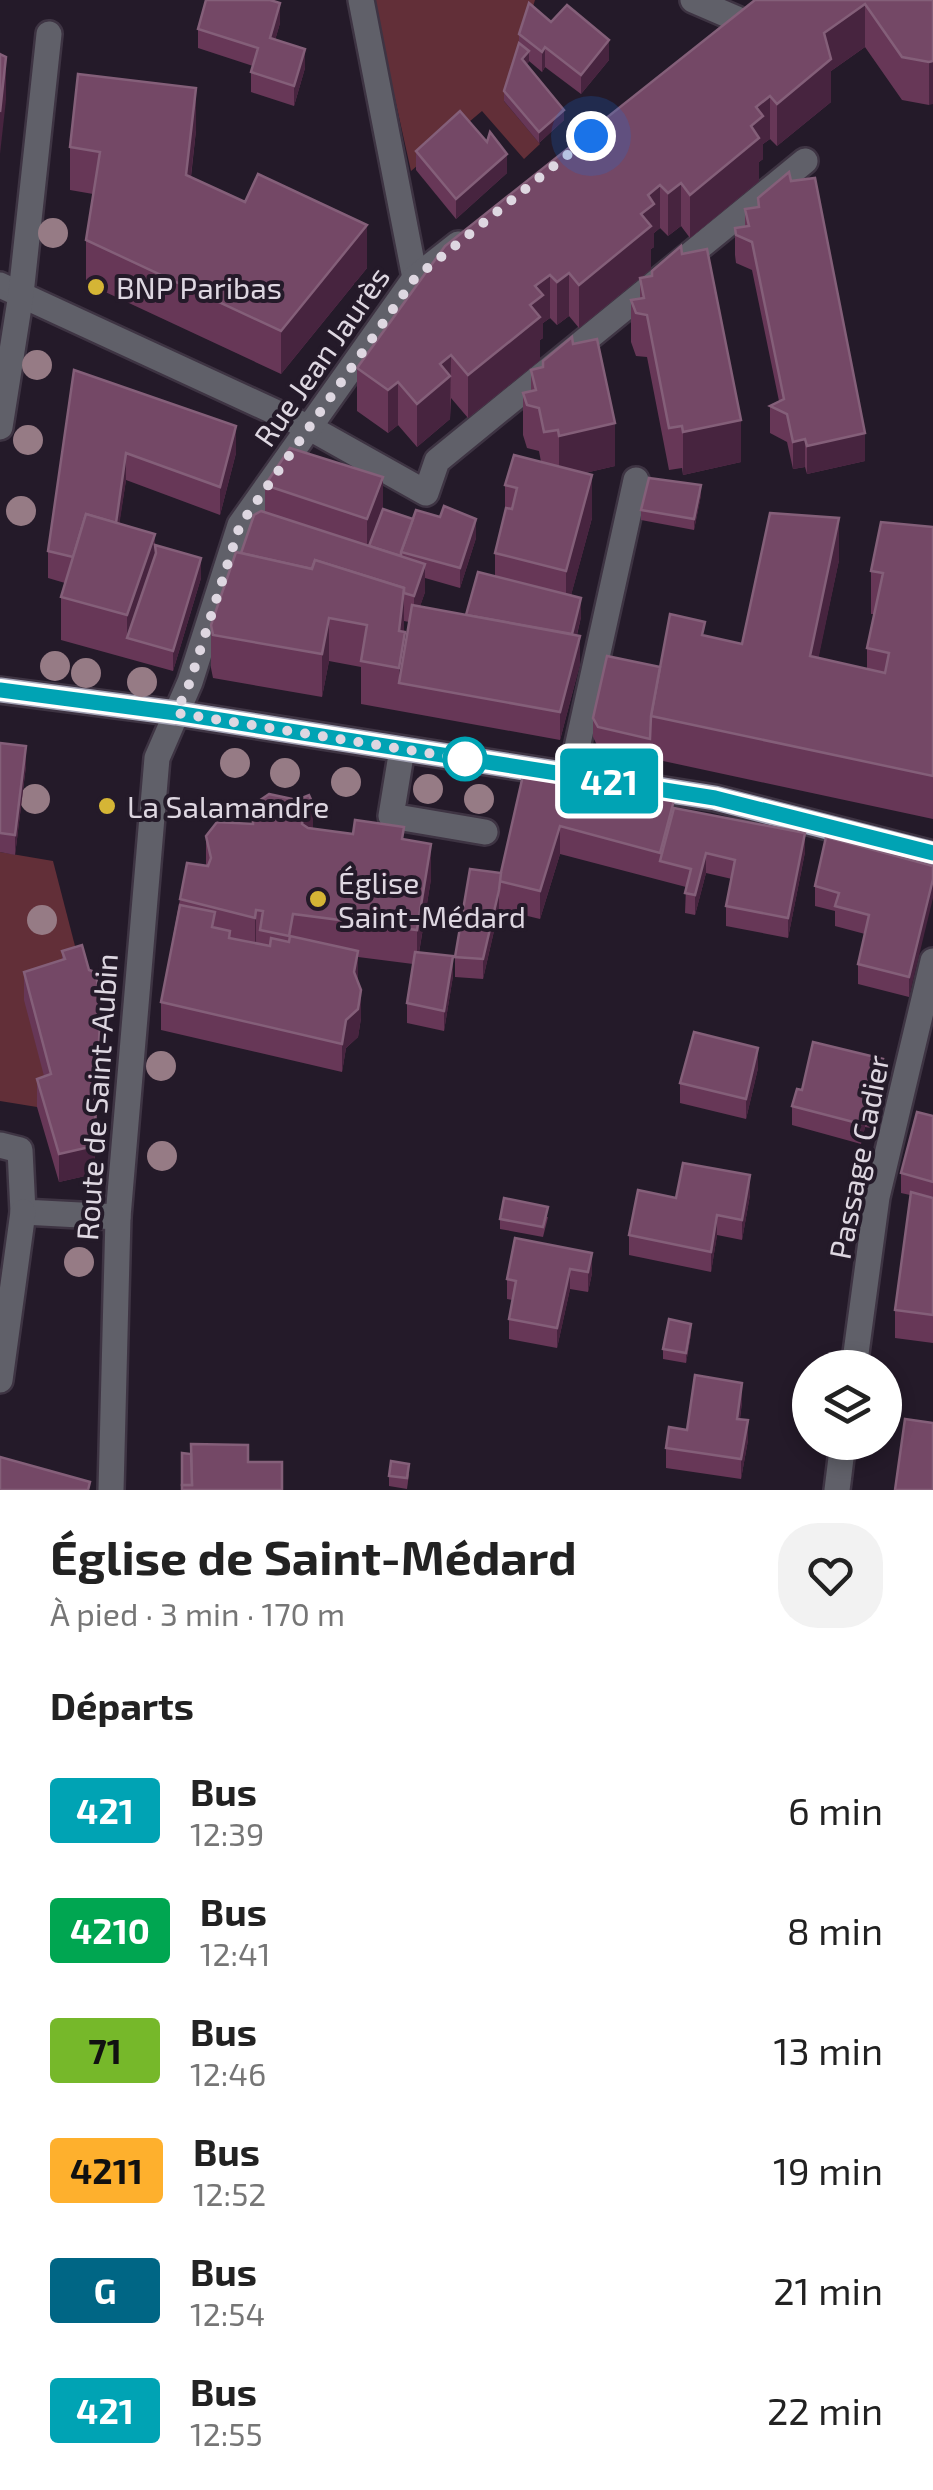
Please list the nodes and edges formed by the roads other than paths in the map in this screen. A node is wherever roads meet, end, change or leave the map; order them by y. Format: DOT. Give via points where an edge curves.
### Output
graph roads {
  1 [pos="361,0"];
  2 [pos="694,0"];
  3 [pos="762,0"];
  4 [pos="738,18"];
  5 [pos="49,34"];
  6 [pos="707,43"];
  7 [pos="805,161"];
  8 [pos="476,228"];
  9 [pos="415,278"];
  10 [pos="10,290"];
  11 [pos="0,427"];
  12 [pos="312,429"];
  13 [pos="636,480"];
  14 [pos="0,690"];
  15 [pos="176,713"];
  16 [pos="402,748"];
  17 [pos="571,776"];
  18 [pos="484,832"];
  19 [pos="933,854"];
  20 [pos="933,961"];
  21 [pos="0,1146"];
  22 [pos="23,1212"];
  23 [pos="118,1217"];
  24 [pos="856,1350"];
  25 [pos="0,1380"];
  26 [pos="841,1460"];
  27 [pos="111,1490"];
  28 [pos="837,1490"];
  1 -- 9 [label="street"];
  2 -- 4 [label="street"];
  3 -- 4 [label="street"];
  4 -- 6 [label="street"];
  5 -- 10 [label="street"];
  7 -- 12 [label="street" via="438,461 426,493"];
  8 -- 9 [label="street, Rue Jean Jaurès"];
  9 -- 12 [label="street, Rue Jean Jaurès"];
  10 -- 11 [label="street"];
  10 -- 12 [label="street"];
  12 -- 15 [label="street, Rue Jean Jaurès" via="240,525"];
  13 -- 17 [label="street"];
  14 -- 15 [label="main road"];
  15 -- 16 [label="main road"];
  15 -- 23 [label="street, Route de Saint-Aubin" via="155,776"];
  16 -- 17 [label="main road"];
  16 -- 18 [label="street" via="390,816"];
  17 -- 19 [label="main road" via="715,798"];
  20 -- 24 [label="street, Passage Cadier" via="877,1197"];
  21 -- 22 [label="street" via="20,1150"];
  22 -- 23 [label="street"];
  22 -- 25 [label="street"];
  23 -- 27 [label="street, Route de Saint-Aubin"];
  26 -- 28 [label="street"];
}
